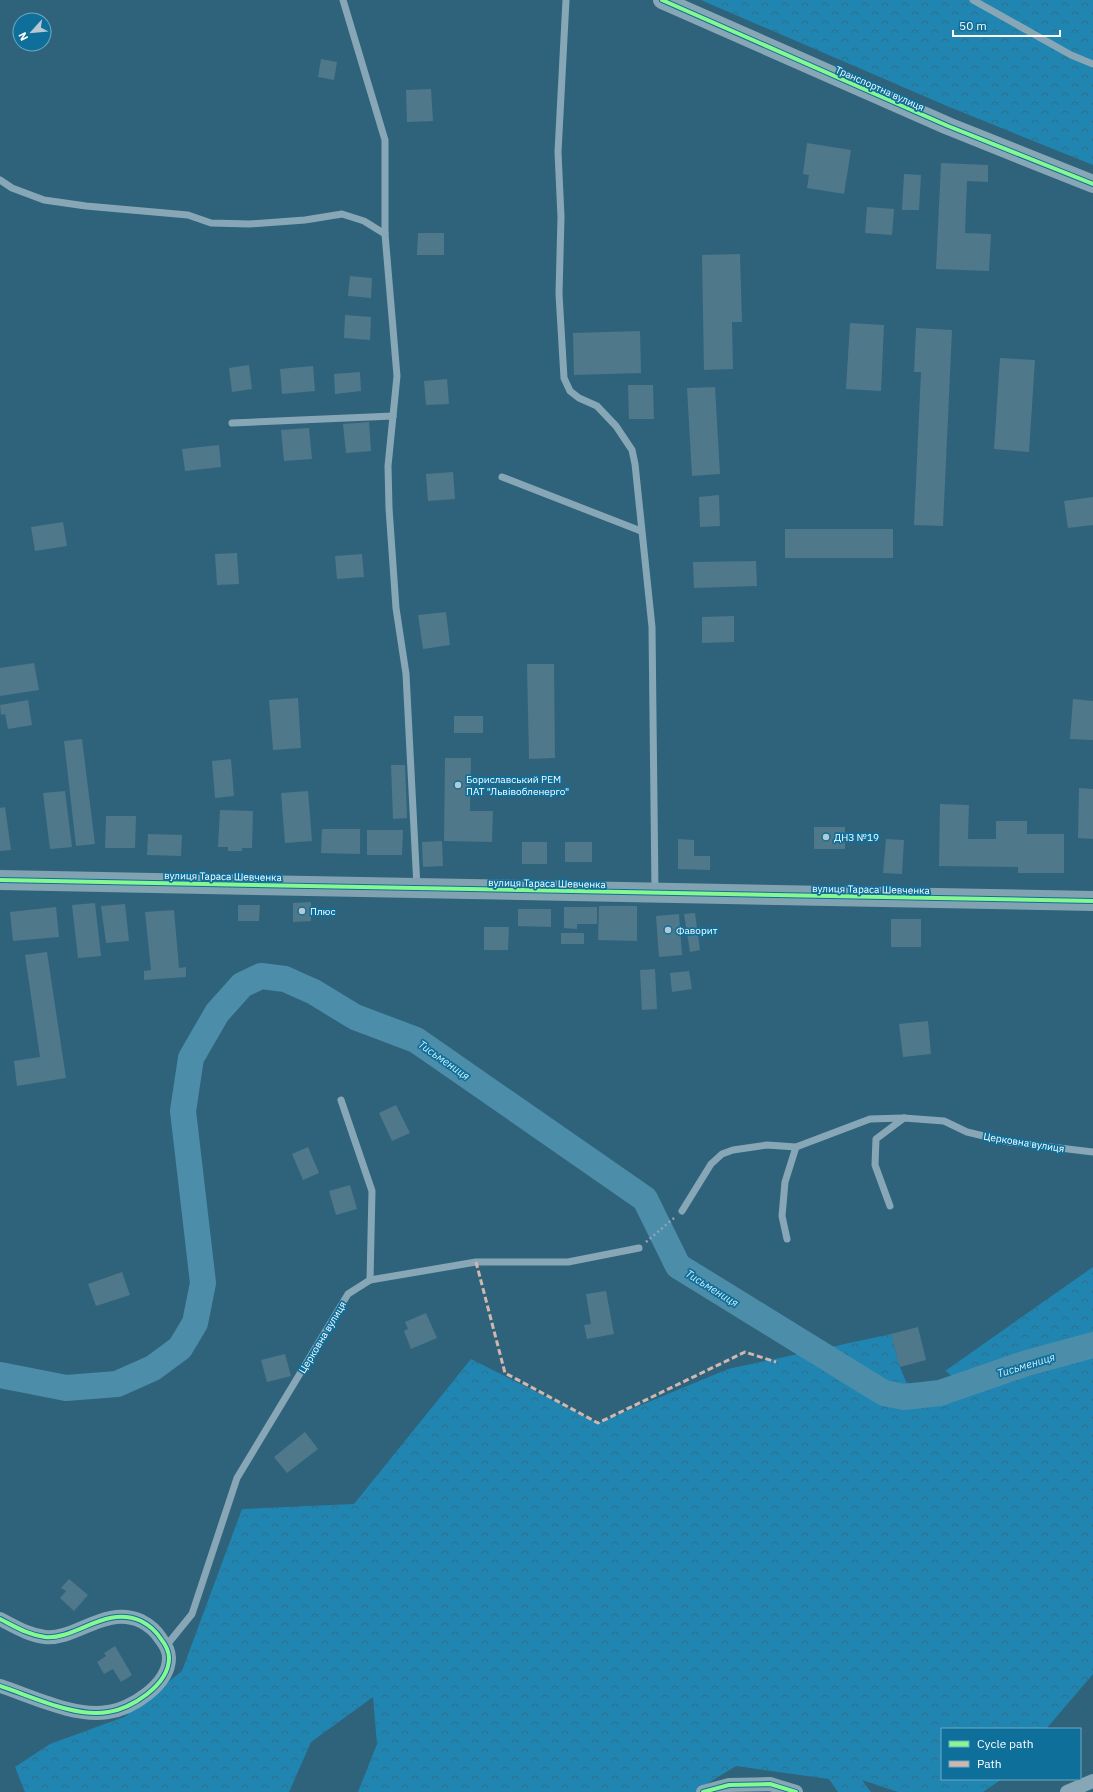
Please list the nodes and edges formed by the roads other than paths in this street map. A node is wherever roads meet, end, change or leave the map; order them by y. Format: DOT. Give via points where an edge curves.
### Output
graph roads {
  1 [pos="343,0"];
  2 [pos="566,0"];
  3 [pos="662,0"];
  4 [pos="974,0"];
  5 [pos="1093,64"];
  6 [pos="0,180"];
  7 [pos="1093,184"];
  8 [pos="385,234"];
  9 [pos="393,416"];
  10 [pos="232,423"];
  11 [pos="502,477"];
  12 [pos="641,531"];
  13 [pos="0,880"];
  14 [pos="417,887"];
  15 [pos="655,893"];
  16 [pos="1093,901"];
  17 [pos="341,1100"];
  18 [pos="904,1118"];
  19 [pos="796,1147"];
  20 [pos="1093,1152"];
  21 [pos="890,1206"];
  22 [pos="682,1211"];
  23 [pos="787,1239"];
  24 [pos="639,1248"];
  25 [pos="370,1280"];
  26 [pos="0,1619"];
  27 [pos="166,1646"];
  28 [pos="0,1686"];
  29 [pos="1093,1781"];
  30 [pos="703,1792"];
  31 [pos="796,1792"];
  32 [pos="1067,1792"];
  1 -- 8 [label="lane" via="385,140"];
  2 -- 12 [label="lane" via="558,152 559,294 564,378 570,391 597,406 616,426 632,450"];
  3 -- 7 [label="street, Транспортна вулиця" via="948,126"];
  4 -- 5 [label="lane" via="1071,55"];
  6 -- 8 [label="lane" via="12,188 44,200 188,215 211,223 250,224 342,214 364,221"];
  8 -- 9 [label="lane" via="397,376"];
  9 -- 10 [label="lane"];
  9 -- 14 [label="lane" via="388,466 392,551 396,608 406,674"];
  11 -- 12 [label="lane"];
  12 -- 15 [label="lane" via="652,627"];
  13 -- 14 [label="main road, вулиця Тараса Шевченка"];
  14 -- 15 [label="main road, вулиця Тараса Шевченка"];
  15 -- 16 [label="main road, вулиця Тараса Шевченка"];
  17 -- 25 [label="lane" via="372,1191"];
  18 -- 19 [label="lane, Церковна вулиця" via="870,1119"];
  18 -- 20 [label="lane, Церковна вулиця" via="944,1121 967,1132 1009,1142"];
  18 -- 21 [label="lane" via="876,1140 875,1166"];
  19 -- 22 [label="lane, Церковна вулиця" via="767,1145 722,1154 711,1164"];
  19 -- 23 [label="lane" via="785,1182 782,1216"];
  24 -- 25 [label="lane, Церковна вулиця" via="568,1262 476,1262"];
  25 -- 27 [label="lane, Церковна вулиця" via="348,1294 237,1478 192,1614"];
  26 -- 27 [label="street" via="27,1633 46,1637 61,1635 100,1620 122,1617 141,1621 156,1631"];
  27 -- 28 [label="street" via="169,1658 165,1672 155,1689 127,1707 107,1713 79,1712"];
  29 -- 32 [label="street"];
  30 -- 31 [label="street" via="729,1785 770,1784"];
}
